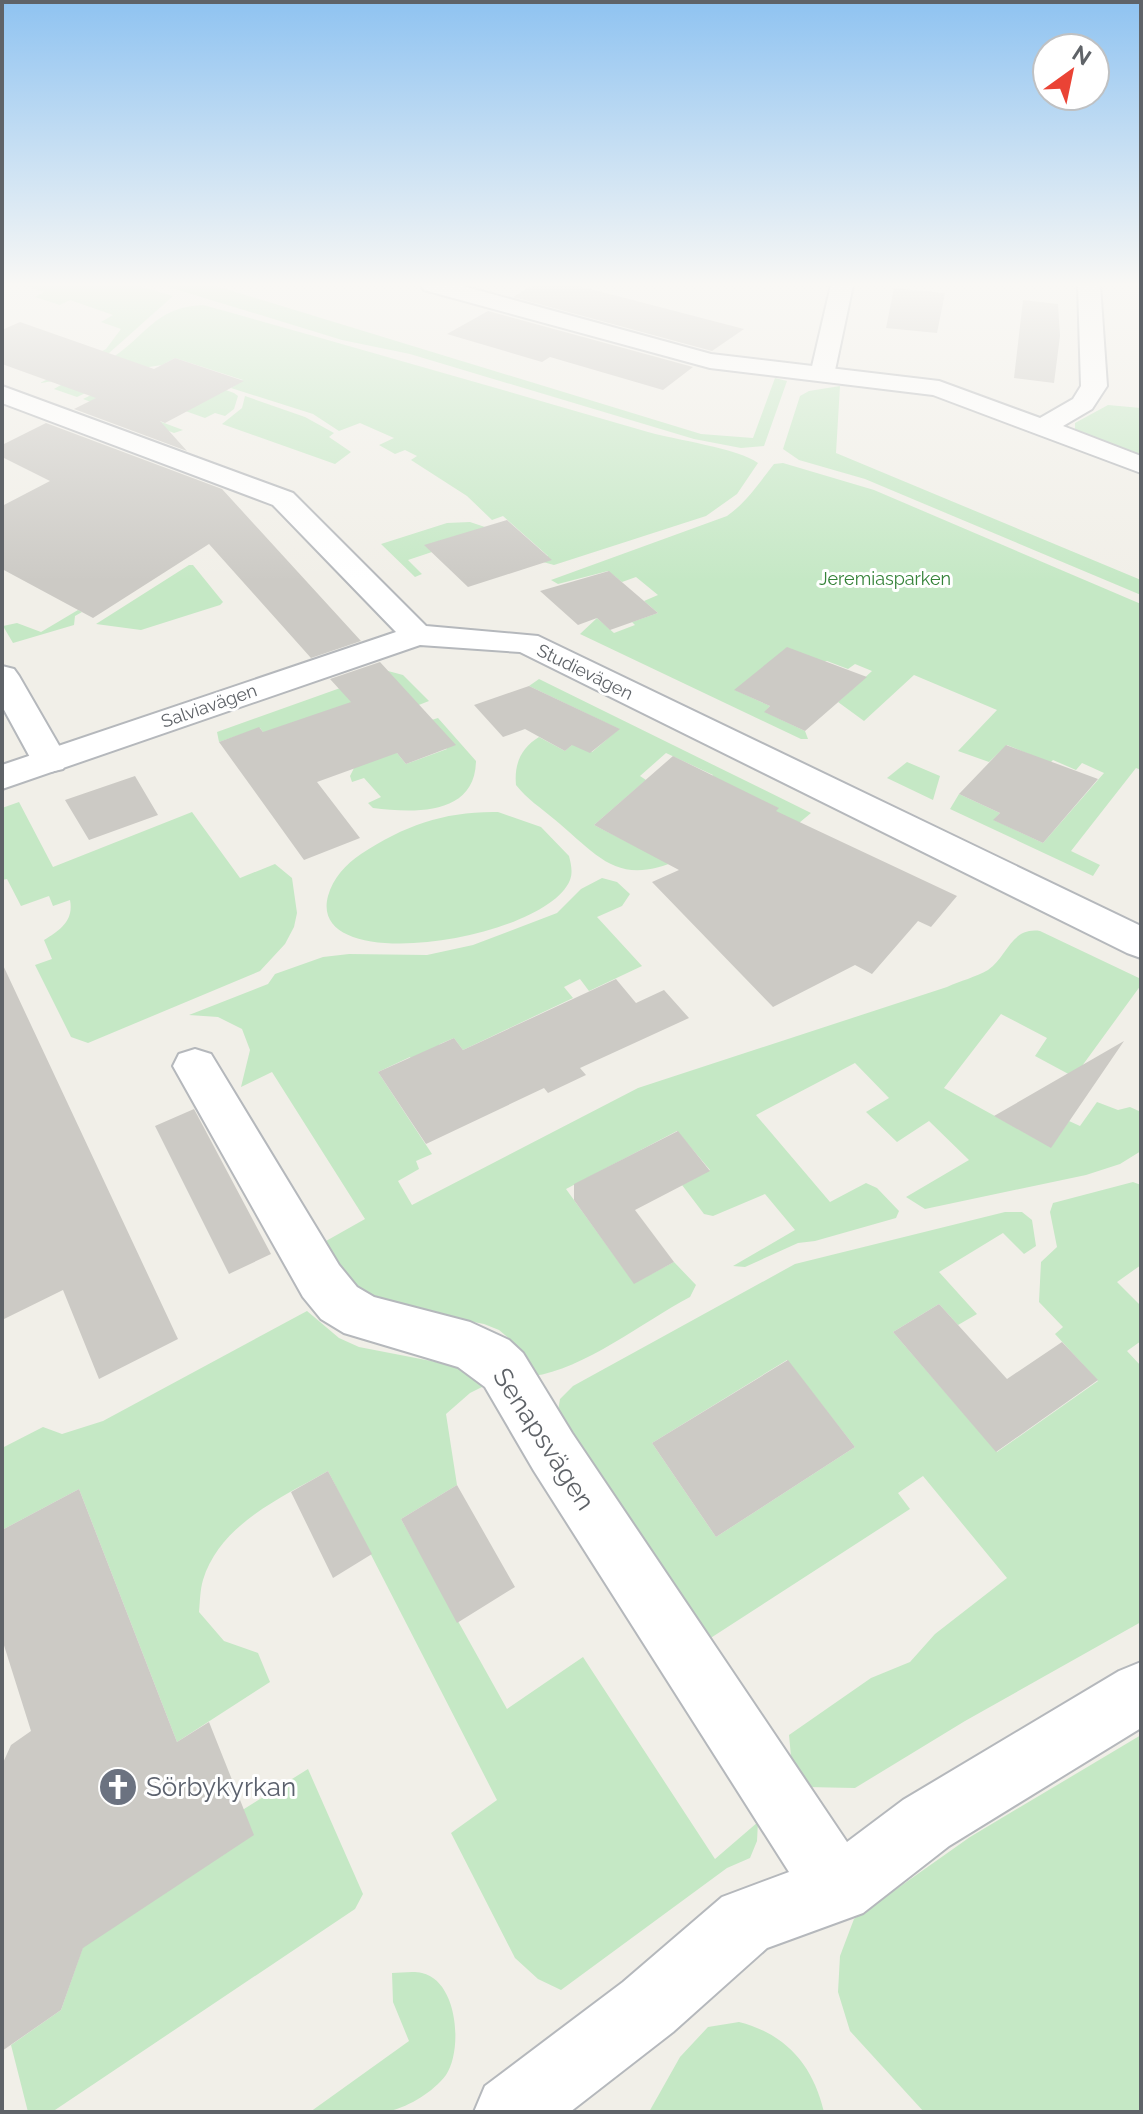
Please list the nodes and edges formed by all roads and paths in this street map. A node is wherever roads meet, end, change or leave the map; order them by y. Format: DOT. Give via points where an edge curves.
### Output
graph roads {
  1 [pos="894,384"];
  2 [pos="1094,384"];
  3 [pos="2,394"];
  4 [pos="1043,427"];
  5 [pos="1141,465"];
  6 [pos="417,635"];
  7 [pos="2,676"];
  8 [pos="50,761"];
  9 [pos="2,777"];
  10 [pos="1141,943"];
  11 [pos="195,1066"];
  12 [pos="1141,1693"];
  13 [pos="839,1889"];
  14 [pos="511,2112"];
  1 -- 4 [label="street" via="939,389"];
  2 -- 4 [label="street" via="1083,404"];
  3 -- 6 [label="street" via="283,499"];
  4 -- 5 [label="street"];
  6 -- 8 [label="street, Salviavägen"];
  6 -- 10 [label="street, Studievägen" via="527,643"];
  7 -- 8 [label="street"];
  8 -- 9 [label="street, Salviavägen"];
  11 -- 13 [label="street, Senapsvägen" via="339,1303 362,1317 470,1346 504,1370"];
  12 -- 13 [label="street" via="926,1823"];
  13 -- 14 [label="street" via="746,1921 648,2007"];
}
